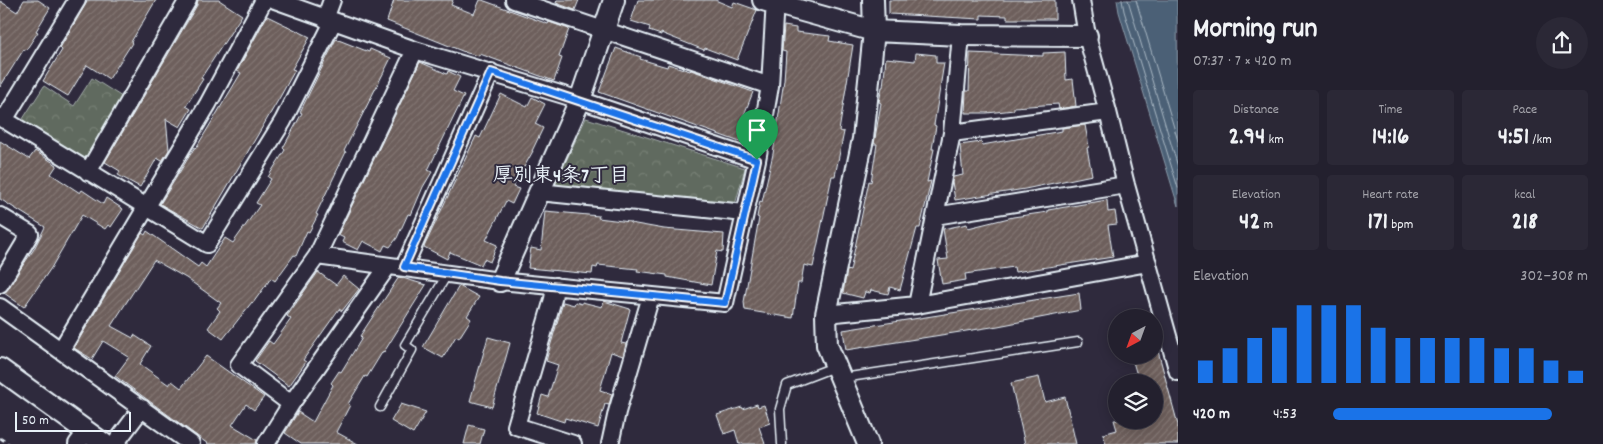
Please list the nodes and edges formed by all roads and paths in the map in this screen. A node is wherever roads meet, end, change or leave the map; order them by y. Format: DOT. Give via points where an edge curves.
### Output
graph roads {
  1 [pos="77,0"];
  2 [pos="188,0"];
  3 [pos="264,0"];
  4 [pos="275,0"];
  5 [pos="332,0"];
  6 [pos="514,0"];
  7 [pos="614,0"];
  8 [pos="873,0"];
  9 [pos="1081,0"];
  10 [pos="771,1"];
  11 [pos="329,20"];
  12 [pos="604,29"];
  13 [pos="874,31"];
  14 [pos="961,35"];
  15 [pos="1087,36"];
  16 [pos="415,50"];
  17 [pos="491,72"];
  18 [pos="770,86"];
  19 [pos="580,100"];
  20 [pos="1108,112"];
  21 [pos="2,118"];
  22 [pos="952,133"];
  23 [pos="757,160"];
  24 [pos="88,172"];
  25 [pos="1126,185"];
  26 [pos="539,192"];
  27 [pos="147,207"];
  28 [pos="745,212"];
  29 [pos="0,216"];
  30 [pos="935,216"];
  31 [pos="316,256"];
  32 [pos="1148,263"];
  33 [pos="388,266"];
  34 [pos="404,267"];
  35 [pos="448,274"];
  36 [pos="500,281"];
  37 [pos="0,284"];
  38 [pos="555,286"];
  39 [pos="651,296"];
  40 [pos="917,305"];
  41 [pos="0,306"];
  42 [pos="826,314"];
  43 [pos="1078,342"];
  44 [pos="61,350"];
  45 [pos="0,369"];
  46 [pos="839,372"];
  47 [pos="1178,372"];
  48 [pos="291,404"];
  49 [pos="380,407"];
  50 [pos="142,408"];
  51 [pos="0,438"];
  52 [pos="82,438"];
  53 [pos="9,444"];
  54 [pos="104,444"];
  55 [pos="115,444"];
  56 [pos="191,444"];
  57 [pos="266,444"];
  58 [pos="573,444"];
  59 [pos="610,444"];
  60 [pos="782,444"];
  61 [pos="868,444"];
  1 -- 21 [label="street"];
  2 -- 24 [label="street"];
  3 -- 27 [label="street"];
  4 -- 11 [label="street"];
  5 -- 11 [label="street"];
  6 -- 12 [label="street"];
  7 -- 12 [label="street"];
  8 -- 13 [label="street"];
  9 -- 15 [label="street"];
  10 -- 13 [label="street"];
  10 -- 18 [label="street"];
  11 -- 16 [label="street"];
  11 -- 27 [label="street" via="283,121 207,244"];
  12 -- 18 [label="street"];
  12 -- 19 [label="street"];
  13 -- 14 [label="street"];
  13 -- 42 [label="street" via="863,139"];
  14 -- 15 [label="street"];
  14 -- 22 [label="street"];
  15 -- 20 [label="street"];
  16 -- 17 [label="street"];
  16 -- 31 [label="street"];
  17 -- 19 [label="street"];
  17 -- 34 [label="street"];
  18 -- 23 [label="street"];
  19 -- 23 [label="street"];
  19 -- 26 [label="street"];
  20 -- 22 [label="street"];
  20 -- 25 [label="street"];
  21 -- 24 [label="street"];
  22 -- 30 [label="street"];
  23 -- 28 [label="street"];
  24 -- 27 [label="street"];
  25 -- 30 [label="street"];
  25 -- 32 [label="street"];
  26 -- 28 [label="street"];
  26 -- 36 [label="street"];
  27 -- 44 [label="street"];
  28 -- 39 [label="street" via="725,303"];
  29 -- 37 [label="street" via="30,234"];
  30 -- 40 [label="street"];
  31 -- 33 [label="street"];
  31 -- 48 [label="street" via="238,366"];
  32 -- 40 [label="street"];
  32 -- 47 [label="street" via="1162,330"];
  33 -- 34 [label="street"];
  33 -- 48 [label="street"];
  34 -- 35 [label="street"];
  35 -- 36 [label="street"];
  35 -- 49 [label="lane" via="405,345 412,350"];
  36 -- 38 [label="street"];
  38 -- 39 [label="street"];
  38 -- 58 [label="street" via="516,426"];
  39 -- 59 [label="street"];
  40 -- 42 [label="street"];
  41 -- 44 [label="street"];
  42 -- 46 [label="street" via="828,345"];
  43 -- 46 [label="lane"];
  44 -- 50 [label="street"];
  45 -- 52 [label="street"];
  46 -- 60 [label="lane" via="787,385 780,409"];
  46 -- 61 [label="street"];
  48 -- 57 [label="street"];
  50 -- 55 [label="street"];
  50 -- 56 [label="street"];
  51 -- 53 [label="path"];
  52 -- 54 [label="street"];
}
